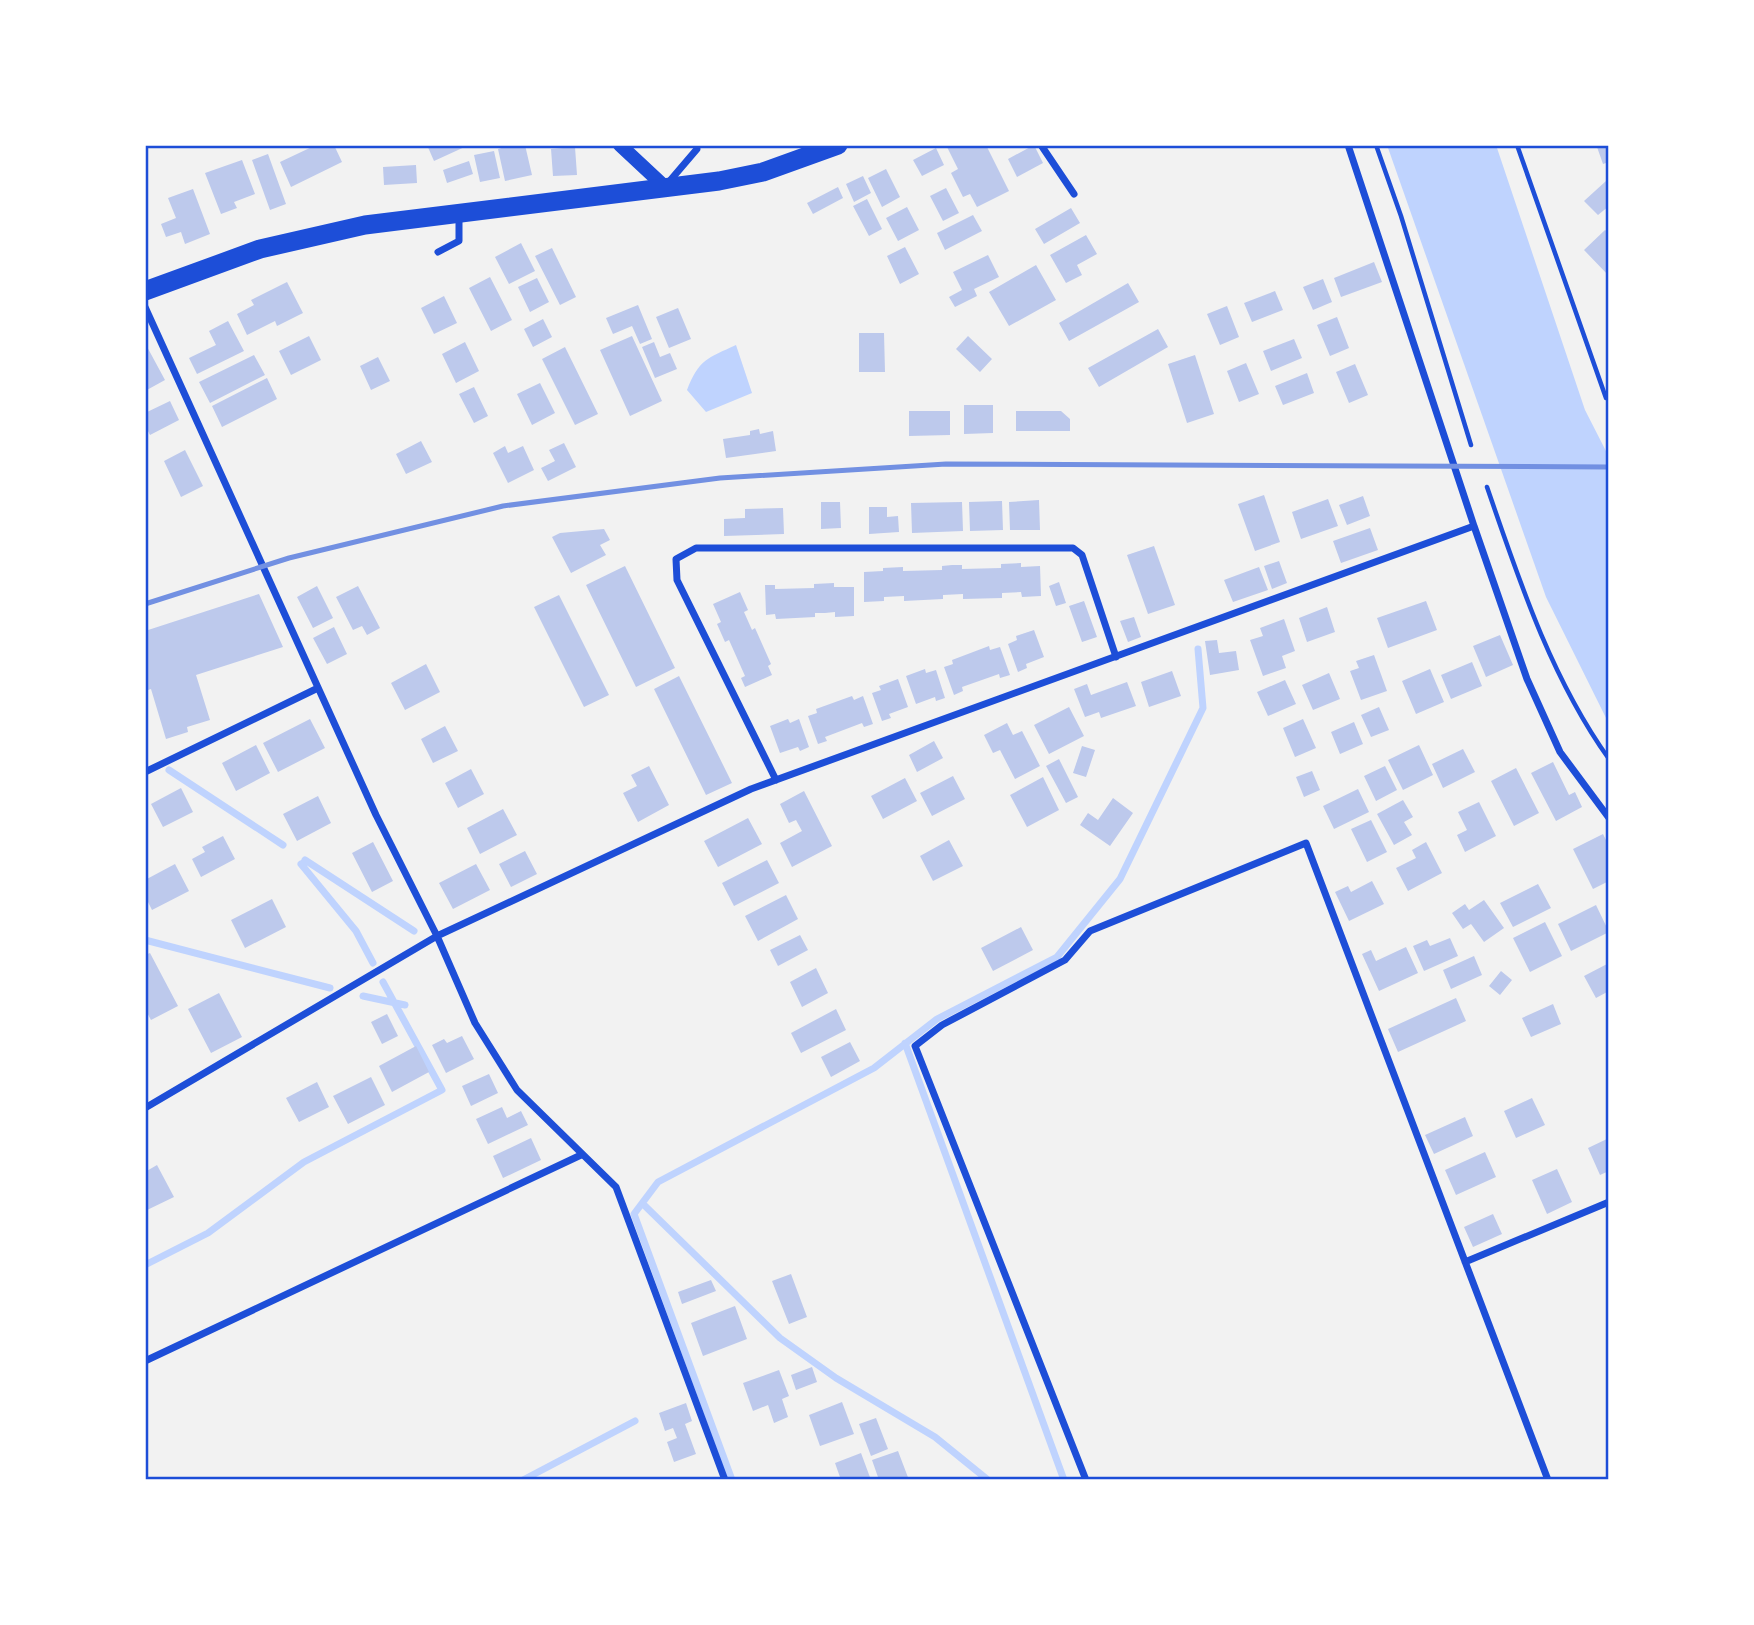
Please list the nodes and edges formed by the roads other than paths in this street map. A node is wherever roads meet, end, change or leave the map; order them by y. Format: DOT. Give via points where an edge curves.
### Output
graph roads {
  1 [pos="621,145"];
  2 [pos="696,145"];
  3 [pos="838,145"];
  4 [pos="1041,145"];
  5 [pos="1348,145"];
  6 [pos="665,187"];
  7 [pos="1074,194"];
  8 [pos="459,213"];
  9 [pos="438,252"];
  10 [pos="145,291"];
  11 [pos="145,307"];
  12 [pos="1474,526"];
  13 [pos="1116,657"];
  14 [pos="318,688"];
  15 [pos="145,772"];
  16 [pos="776,780"];
  17 [pos="1609,818"];
  18 [pos="437,936"];
  19 [pos="145,1108"];
  20 [pos="581,1155"];
  21 [pos="1609,1202"];
  22 [pos="1465,1262"];
  23 [pos="145,1361"];
  24 [pos="725,1480"];
  25 [pos="1086,1480"];
  26 [pos="1548,1480"];
  1 -- 6 [label="main road"];
  2 -- 6 [label="street"];
  3 -- 6 [label="highway" via="763,172"];
  4 -- 7 [label="street"];
  5 -- 12 [label="street"];
  6 -- 8 [label="highway"];
  8 -- 9 [label="street" via="459,240"];
  8 -- 10 [label="highway" via="365,225 260,249"];
  11 -- 14 [label="street"];
  12 -- 13 [label="street"];
  12 -- 17 [label="street" via="1527,678 1555,740"];
  13 -- 16 [label="street"];
  13 -- 16 [label="street" via="1082,555 1073,548 696,548 676,559 677,580"];
  14 -- 15 [label="street"];
  14 -- 18 [label="street"];
  16 -- 18 [label="street"];
  18 -- 19 [label="street"];
  18 -- 20 [label="street" via="475,1023 517,1090"];
  20 -- 23 [label="street"];
  20 -- 24 [label="street" via="616,1187"];
  21 -- 22 [label="street"];
  22 -- 25 [label="street" via="1306,843 1090,931 1065,960 942,1025 915,1046"];
  22 -- 26 [label="street"];
}
